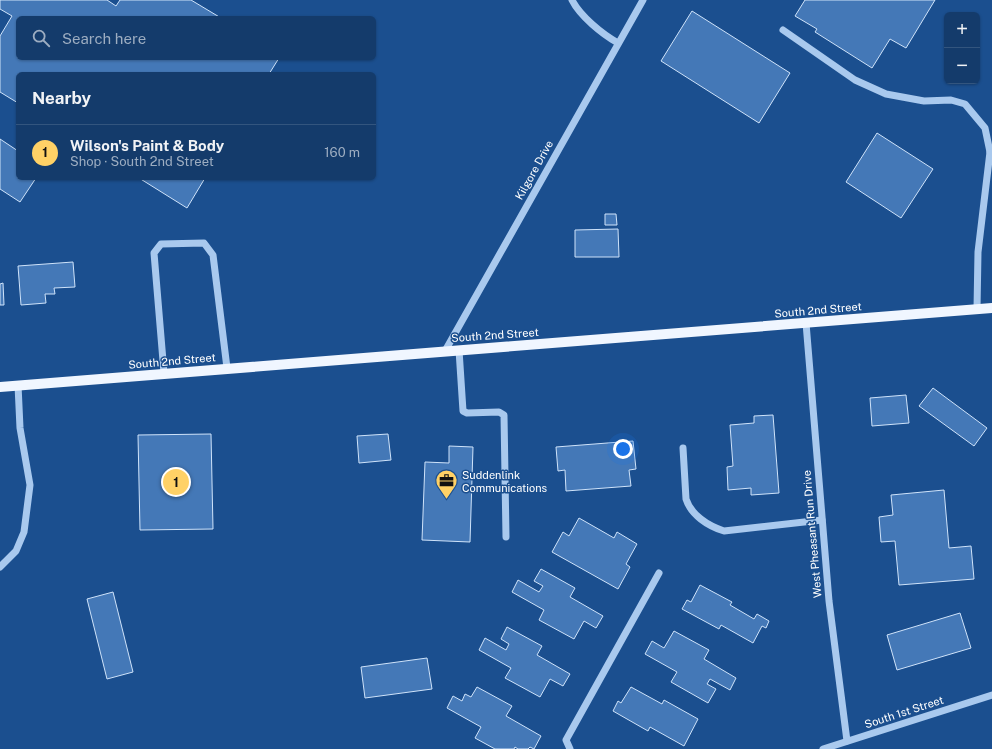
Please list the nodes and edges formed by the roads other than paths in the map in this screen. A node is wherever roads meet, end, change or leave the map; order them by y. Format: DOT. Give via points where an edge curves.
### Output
graph roads {
  1 [pos="572,0"];
  2 [pos="643,0"];
  3 [pos="783,30"];
  4 [pos="618,43"];
  5 [pos="991,151"];
  6 [pos="992,308"];
  7 [pos="977,309"];
  8 [pos="806,323"];
  9 [pos="459,350"];
  10 [pos="445,351"];
  11 [pos="227,368"];
  12 [pos="164,373"];
  13 [pos="18,385"];
  14 [pos="0,386"];
  15 [pos="683,448"];
  16 [pos="822,520"];
  17 [pos="506,537"];
  18 [pos="0,567"];
  19 [pos="659,573"];
  20 [pos="992,695"];
  21 [pos="847,741"];
  22 [pos="570,749"];
  23 [pos="823,749"];
  1 -- 4 [label="street" via="601,32"];
  2 -- 4 [label="street, Kilgore Drive"];
  3 -- 5 [label="street" via="855,80 886,94 924,101 951,100 965,104 986,128"];
  4 -- 10 [label="street, Kilgore Drive"];
  5 -- 7 [label="street" via="978,252"];
  6 -- 7 [label="main road, South 2nd Street"];
  7 -- 8 [label="main road, South 2nd Street"];
  8 -- 9 [label="main road, South 2nd Street"];
  8 -- 16 [label="street, West Pheasant Run Drive"];
  9 -- 10 [label="main road, South 2nd Street"];
  9 -- 17 [label="street" via="463,411 467,414 499,412 504,416"];
  10 -- 11 [label="main road, South 2nd Street"];
  11 -- 12 [label="main road, South 2nd Street"];
  11 -- 12 [label="street" via="213,255 204,242 161,244 154,253"];
  12 -- 13 [label="main road, South 2nd Street"];
  13 -- 14 [label="main road, South 2nd Street"];
  13 -- 18 [label="street" via="20,428 30,490 24,532 16,551"];
  15 -- 16 [label="street" via="688,506 715,528 724,531"];
  16 -- 21 [label="street, West Pheasant Run Drive" via="829,601"];
  19 -- 22 [label="street" via="566,740"];
  20 -- 21 [label="street, South 1st Street"];
  21 -- 23 [label="street, South 1st Street"];
}
